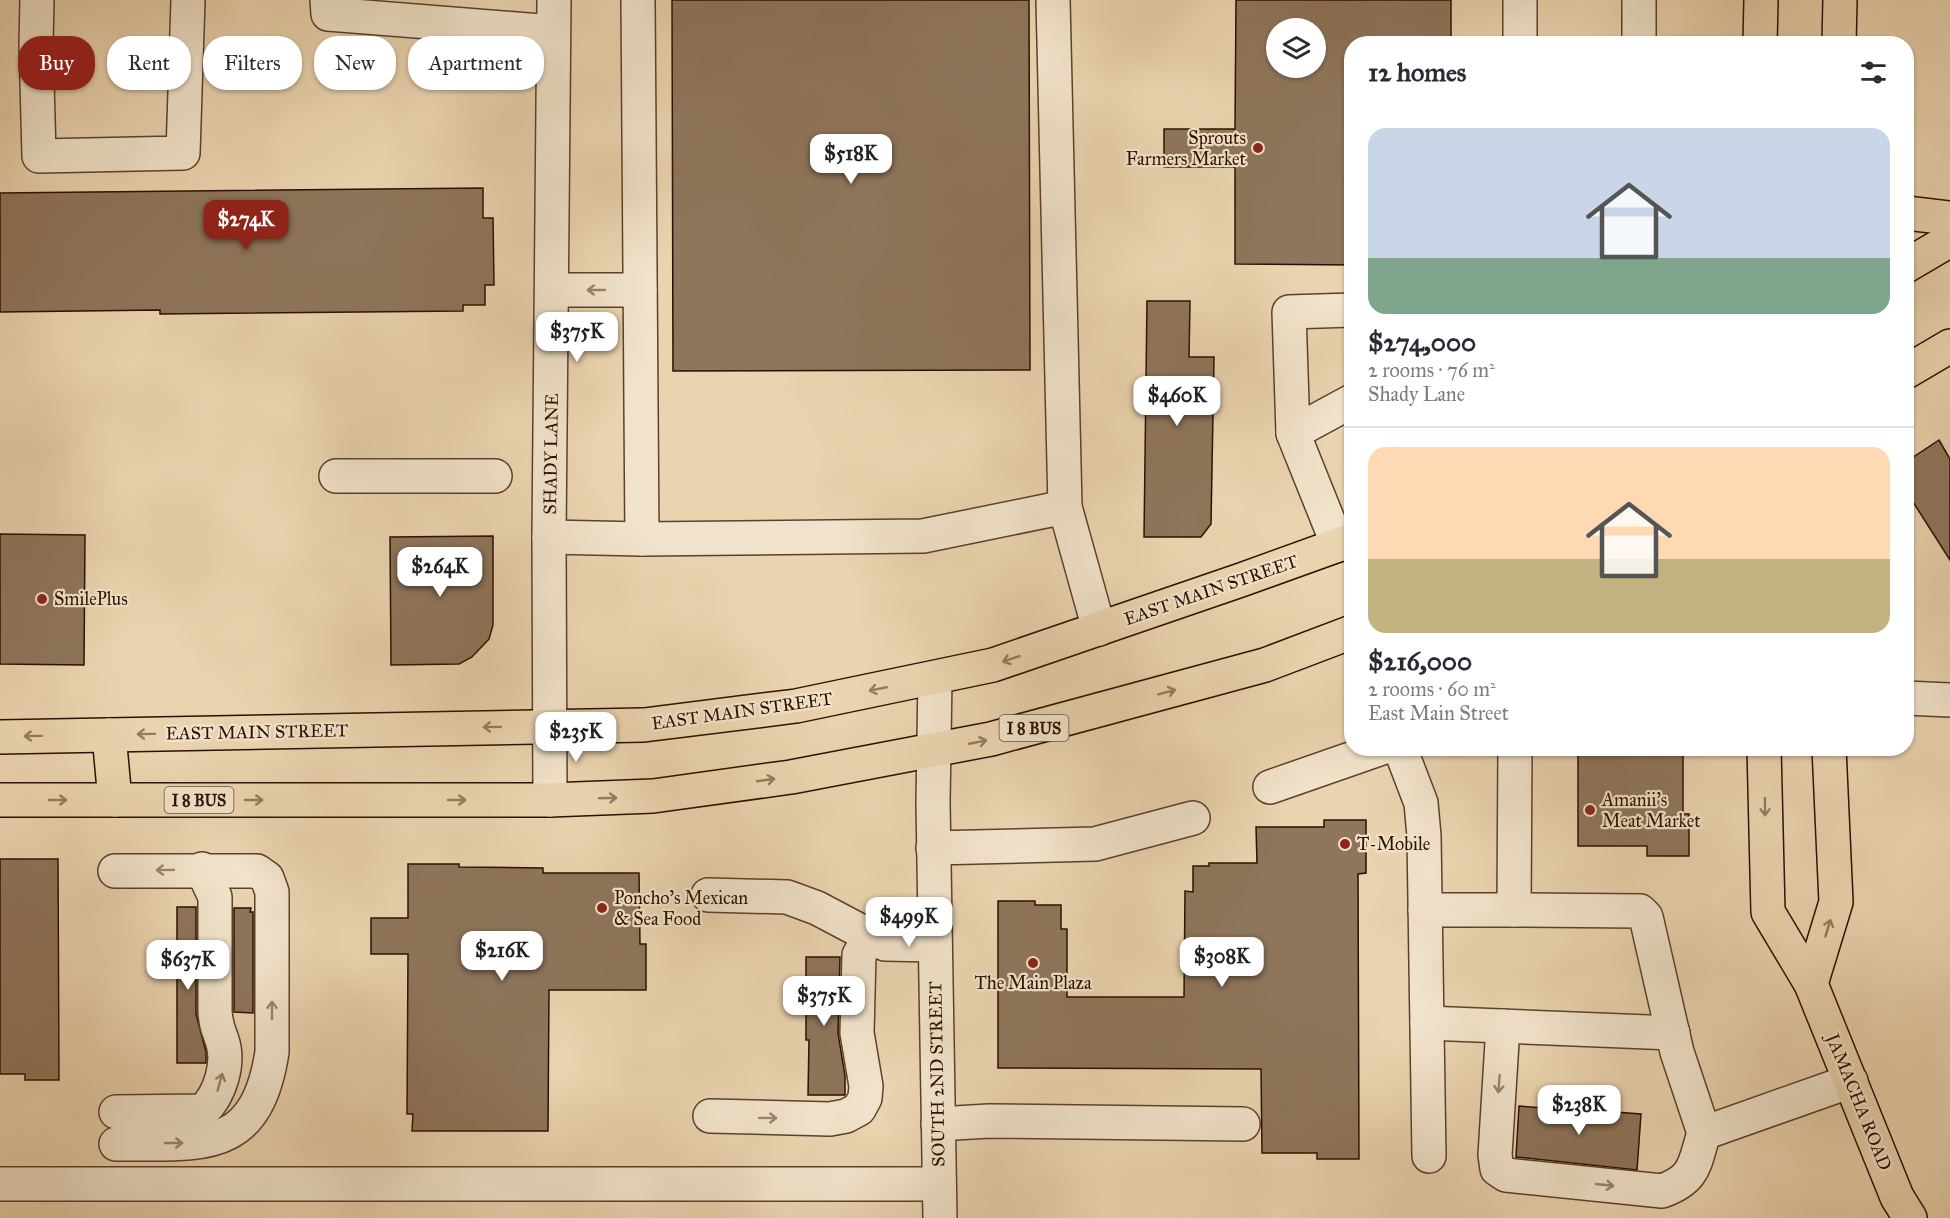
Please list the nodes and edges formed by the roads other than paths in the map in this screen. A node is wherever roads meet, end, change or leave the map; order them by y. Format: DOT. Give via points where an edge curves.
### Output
graph roads {
  1 [pos="38,0"];
  2 [pos="188,0"];
  3 [pos="554,0"];
  4 [pos="639,0"];
  5 [pos="1053,0"];
  6 [pos="1520,0"];
  7 [pos="1639,0"];
  8 [pos="1761,0"];
  9 [pos="1840,0"];
  10 [pos="324,5"];
  11 [pos="553,32"];
  12 [pos="1520,36"];
  13 [pos="1639,36"];
  14 [pos="1760,36"];
  15 [pos="1839,36"];
  16 [pos="1914,214"];
  17 [pos="1950,218"];
  18 [pos="1950,240"];
  19 [pos="1914,261"];
  20 [pos="552,290"];
  21 [pos="640,290"];
  22 [pos="1344,310"];
  23 [pos="1950,346"];
  24 [pos="1914,367"];
  25 [pos="1344,404"];
  26 [pos="1293,433"];
  27 [pos="336,476"];
  28 [pos="495,476"];
  29 [pos="1065,507"];
  30 [pos="549,537"];
  31 [pos="642,538"];
  32 [pos="1344,541"];
  33 [pos="1344,543"];
  34 [pos="1099,629"];
  35 [pos="1344,636"];
  36 [pos="935,678"];
  37 [pos="1914,698"];
  38 [pos="1950,700"];
  39 [pos="550,726"];
  40 [pos="109,735"];
  41 [pos="0,737"];
  42 [pos="934,750"];
  43 [pos="1359,756"];
  44 [pos="1403,756"];
  45 [pos="1515,756"];
  46 [pos="1764,756"];
  47 [pos="1829,756"];
  48 [pos="1270,787"];
  49 [pos="0,800"];
  50 [pos="115,800"];
  51 [pos="550,800"];
  52 [pos="1193,818"];
  53 [pos="933,848"];
  54 [pos="202,869"];
  55 [pos="115,871"];
  56 [pos="708,895"];
  57 [pos="1425,910"];
  58 [pos="1514,910"];
  59 [pos="870,936"];
  60 [pos="935,945"];
  61 [pos="1811,984"];
  62 [pos="1427,1023"];
  63 [pos="1503,1026"];
  64 [pos="1673,1033"];
  65 [pos="1851,1081"];
  66 [pos="710,1116"];
  67 [pos="938,1124"];
  68 [pos="1243,1124"];
  69 [pos="1704,1133"];
  70 [pos="1429,1156"];
  71 [pos="0,1184"];
  72 [pos="939,1184"];
  73 [pos="940,1218"];
  74 [pos="1910,1218"];
  1 -- 2 [label="street" via="39,156 183,153"];
  3 -- 11 [label="street, SHADY LANE"];
  4 -- 21 [label="street"];
  5 -- 29 [label="street"];
  6 -- 12 [label="street"];
  7 -- 13 [label="street"];
  8 -- 14 [label="main road"];
  9 -- 15 [label="main road"];
  10 -- 11 [label="street"];
  11 -- 20 [label="street, SHADY LANE"];
  16 -- 17 [label="main road"];
  18 -- 19 [label="main road"];
  21 -- 20 [label="street, one-way"];
  20 -- 30 [label="street, SHADY LANE"];
  21 -- 31 [label="street"];
  22 -- 26 [label="street" via="1289,312"];
  23 -- 24 [label="main road"];
  25 -- 26 [label="street"];
  26 -- 32 [label="street"];
  27 -- 28 [label="street"];
  29 -- 31 [label="street" via="923,536"];
  29 -- 34 [label="street"];
  30 -- 31 [label="street"];
  30 -- 39 [label="street, SHADY LANE"];
  33 -- 34 [label="main road, EAST MAIN STREET"];
  34 -- 36 [label="main road, EAST MAIN STREET, one-way" via="993,665"];
  42 -- 35 [label="main road, I 8 BUS, one-way" via="991,739 1265,665"];
  36 -- 39 [label="main road, EAST MAIN STREET, one-way" via="796,706 644,725"];
  36 -- 42 [label="street, SOUTH 2ND STREET"];
  37 -- 38 [label="street"];
  39 -- 40 [label="main road, EAST MAIN STREET, one-way"];
  39 -- 51 [label="street, SHADY LANE"];
  40 -- 41 [label="main road, EAST MAIN STREET, one-way"];
  40 -- 50 [label="main road"];
  51 -- 42 [label="main road, I 8 BUS, one-way" via="653,796 791,777"];
  42 -- 53 [label="street, SOUTH 2ND STREET"];
  43 -- 48 [label="street"];
  44 -- 57 [label="street" via="1421,803"];
  45 -- 58 [label="street"];
  46 -- 61 [label="main road, JAMACHA ROAD, one-way" via="1768,912"];
  61 -- 47 [label="main road, one-way" via="1836,902"];
  49 -- 50 [label="main road, I 8 BUS, one-way"];
  50 -- 51 [label="main road, I 8 BUS, one-way"];
  52 -- 53 [label="street" via="1095,844"];
  53 -- 60 [label="street, SOUTH 2ND STREET"];
  54 -- 54 [label="street" via="215,897 215,1012 216,1029 223,1041 224,1067 219,1088 203,1111 116,1128 197,1143 224,1137 248,1119 268,1077 272,1052 272,892 267,878 257,871"];
  54 -- 55 [label="street, one-way"];
  56 -- 59 [label="street" via="787,897"];
  57 -- 58 [label="street"];
  57 -- 62 [label="street"];
  58 -- 64 [label="street" via="1640,911 1651,930"];
  59 -- 60 [label="street" via="885,944"];
  66 -- 59 [label="street, one-way" via="830,1119 859,1109 866,1086 857,1033 859,955"];
  60 -- 67 [label="street, SOUTH 2ND STREET"];
  61 -- 65 [label="main road, JAMACHA ROAD"];
  62 -- 63 [label="street"];
  62 -- 70 [label="street"];
  63 -- 64 [label="street"];
  63 -- 69 [label="street, one-way" via="1495,1155 1497,1169 1506,1175 1662,1191 1679,1185 1690,1174"];
  64 -- 69 [label="street"];
  65 -- 69 [label="street"];
  65 -- 74 [label="main road, JAMACHA ROAD" via="1897,1197"];
  67 -- 68 [label="street" via="989,1121"];
  67 -- 72 [label="street, SOUTH 2ND STREET"];
  71 -- 72 [label="street"];
  72 -- 73 [label="street, SOUTH 2ND STREET"];
}
